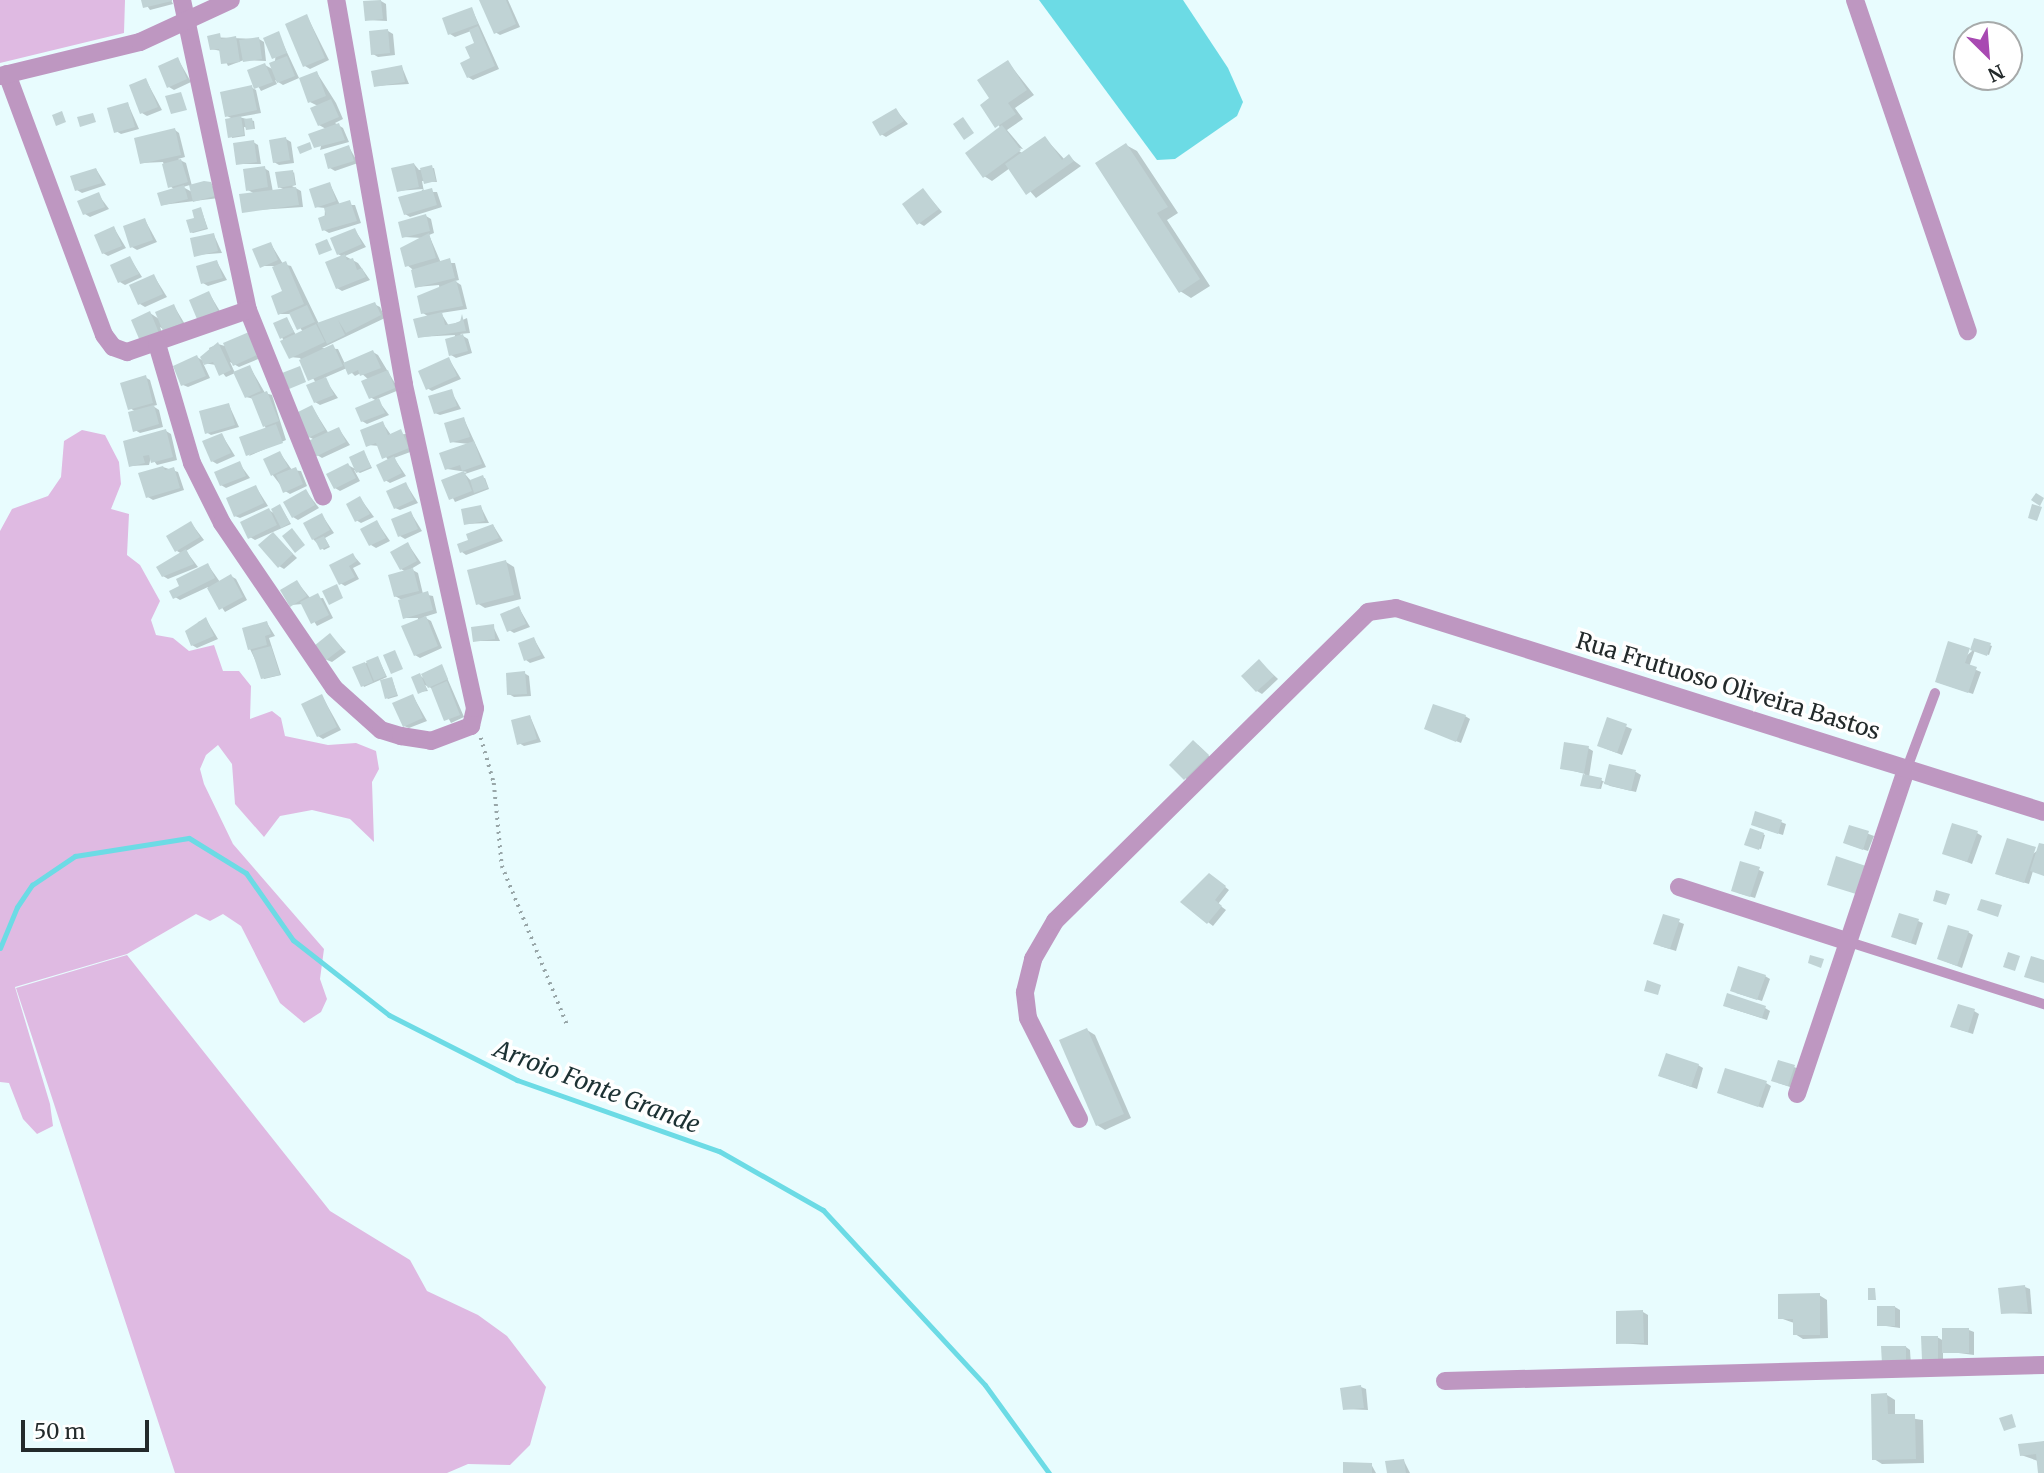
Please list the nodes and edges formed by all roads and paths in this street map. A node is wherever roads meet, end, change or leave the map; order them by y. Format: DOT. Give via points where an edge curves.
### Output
graph roads {
  1 [pos="182,0"];
  2 [pos="231,0"];
  3 [pos="336,0"];
  4 [pos="1855,0"];
  5 [pos="185,22"];
  6 [pos="4,75"];
  7 [pos="248,310"];
  8 [pos="1968,331"];
  9 [pos="158,344"];
  10 [pos="323,497"];
  11 [pos="1936,694"];
  12 [pos="475,719"];
  13 [pos="1907,768"];
  14 [pos="2044,812"];
  15 [pos="1679,887"];
  16 [pos="1846,941"];
  17 [pos="2044,1004"];
  18 [pos="568,1027"];
  19 [pos="1797,1094"];
  20 [pos="1079,1119"];
  21 [pos="2044,1365"];
  22 [pos="1445,1381"];
  1 -- 5 [label="street"];
  2 -- 5 [label="street"];
  3 -- 12 [label="street" via="404,384"];
  4 -- 8 [label="street"];
  5 -- 6 [label="street" via="140,41"];
  5 -- 7 [label="street"];
  6 -- 9 [label="street" via="104,335 113,347 128,352"];
  7 -- 9 [label="street"];
  7 -- 10 [label="street"];
  9 -- 12 [label="street" via="192,463 222,523 334,688 381,730 401,736 431,741 461,733"];
  11 -- 13 [label="lane"];
  12 -- 18 [label="path" via="494,783 502,866"];
  13 -- 14 [label="street, Rua Frutuoso Oliveira Bastos"];
  13 -- 16 [label="street"];
  13 -- 20 [label="street, Rua Frutuoso Oliveira Bastos" via="1396,608 1368,612 1055,921 1034,959 1025,992 1028,1018"];
  15 -- 16 [label="street"];
  16 -- 17 [label="lane"];
  16 -- 19 [label="street"];
  21 -- 22 [label="street"];
}
